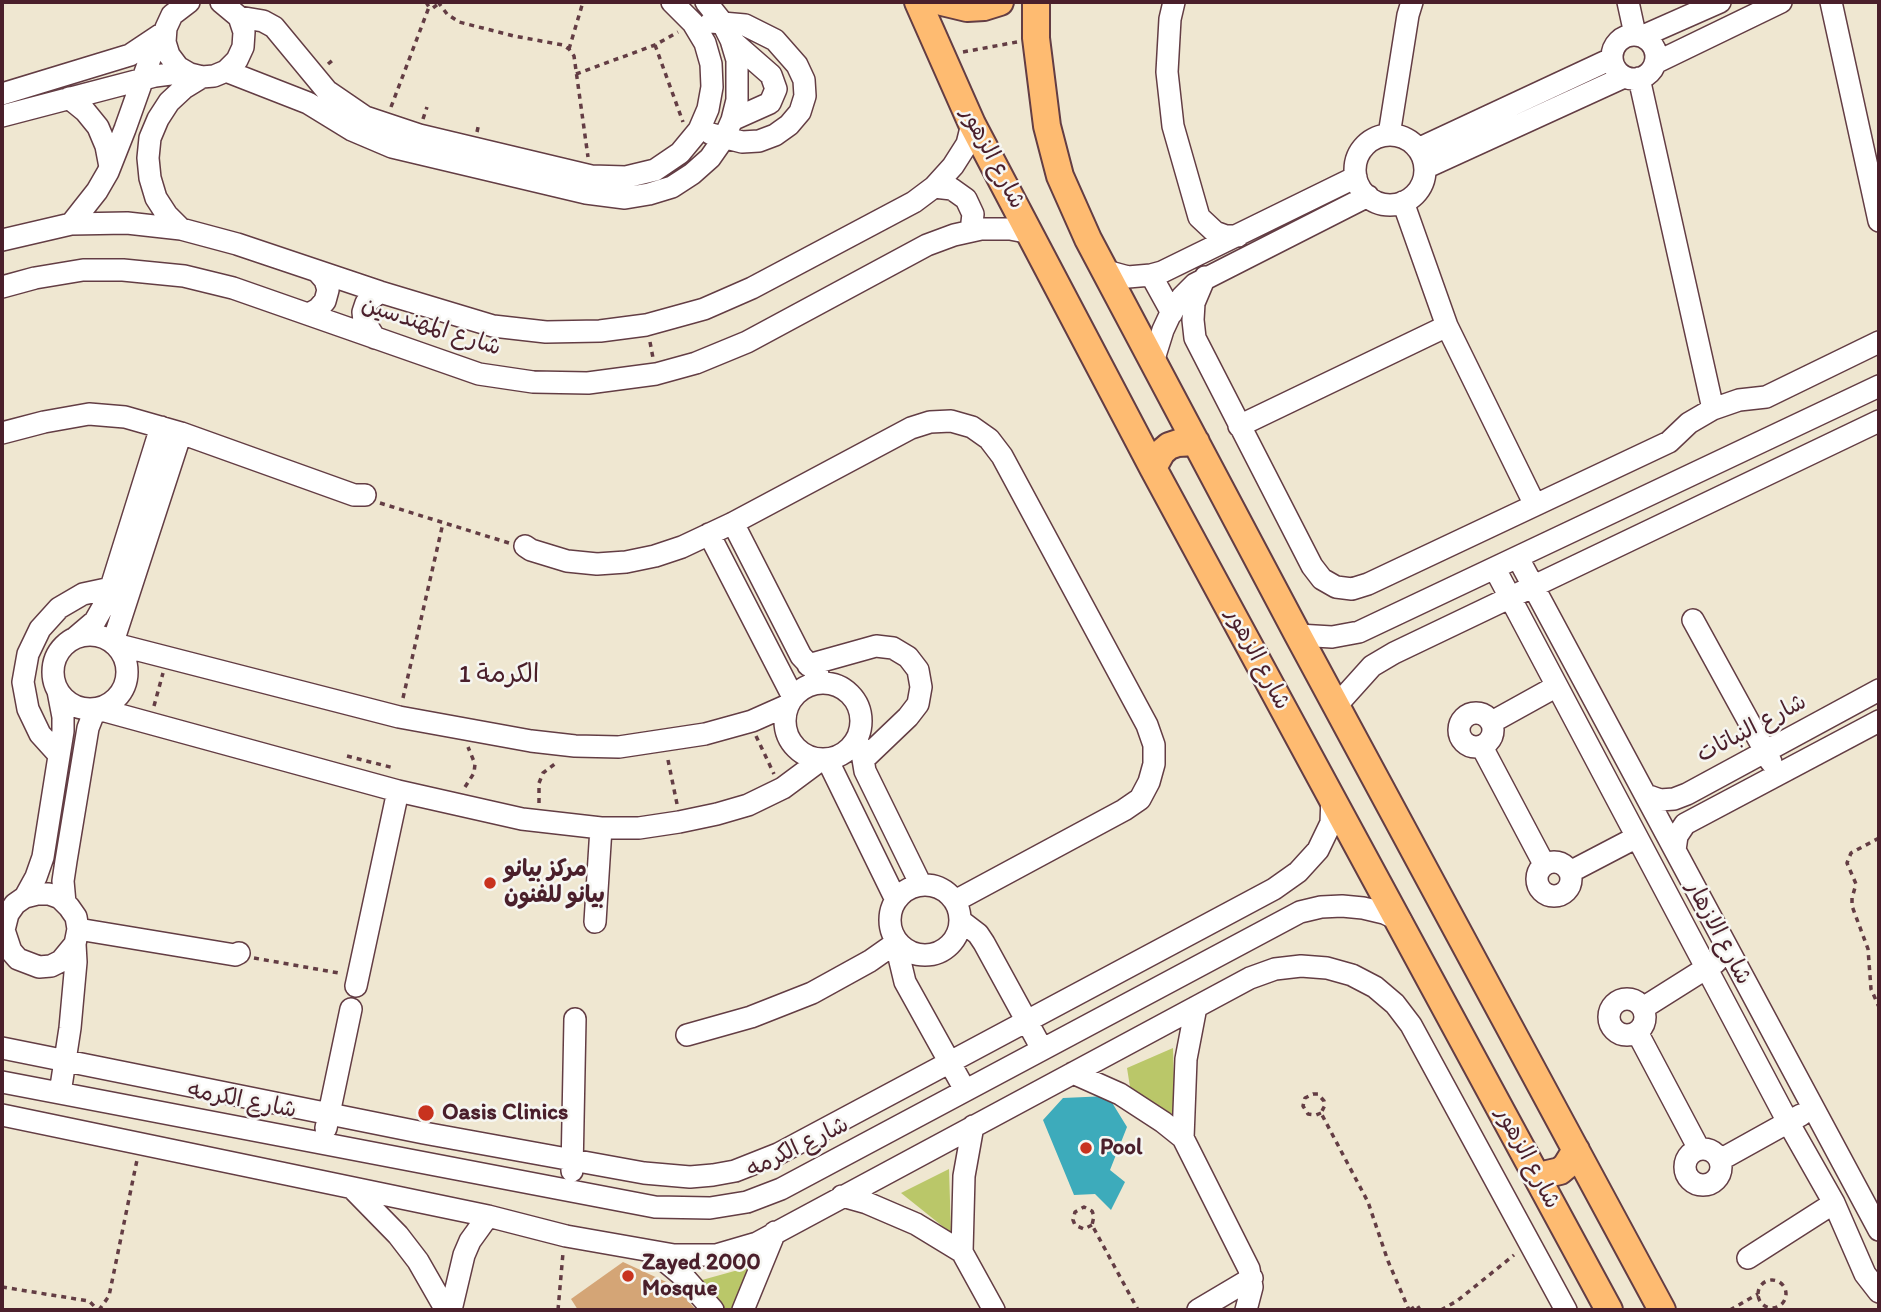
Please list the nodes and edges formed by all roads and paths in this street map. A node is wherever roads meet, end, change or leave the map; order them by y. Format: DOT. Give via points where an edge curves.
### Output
graph roads {
  1 [pos="254,2"];
  2 [pos="426,2"];
  3 [pos="438,2"];
  4 [pos="583,2"];
  5 [pos="672,2"];
  6 [pos="706,2"];
  7 [pos="918,2"];
  8 [pos="942,2"];
  9 [pos="1000,2"];
  10 [pos="1036,2"];
  11 [pos="1174,2"];
  12 [pos="1628,2"];
  13 [pos="1720,2"];
  14 [pos="1781,2"];
  15 [pos="1831,2"];
  16 [pos="185,3"];
  17 [pos="1409,6"];
  18 [pos="429,7"];
  19 [pos="232,8"];
  20 [pos="693,23"];
  21 [pos="274,27"];
  22 [pos="726,31"];
  23 [pos="161,34"];
  24 [pos="1639,35"];
  25 [pos="1036,38"];
  26 [pos="655,45"];
  27 [pos="569,49"];
  28 [pos="942,56"];
  29 [pos="1611,59"];
  30 [pos="1655,62"];
  31 [pos="226,71"];
  32 [pos="576,74"];
  33 [pos="196,76"];
  34 [pos="143,78"];
  35 [pos="1632,78"];
  36 [pos="2,94"];
  37 [pos="69,98"];
  38 [pos="2,116"];
  39 [pos="972,124"];
  40 [pos="384,125"];
  41 [pos="728,129"];
  42 [pos="1389,135"];
  43 [pos="695,136"];
  44 [pos="1422,159"];
  45 [pos="110,167"];
  46 [pos="518,168"];
  47 [pos="592,176"];
  48 [pos="1356,177"];
  49 [pos="934,187"];
  50 [pos="1368,196"];
  51 [pos="1403,202"];
  52 [pos="1879,215"];
  53 [pos="71,224"];
  54 [pos="181,229"];
  55 [pos="971,231"];
  56 [pos="1031,233"];
  57 [pos="1233,238"];
  58 [pos="2,240"];
  59 [pos="1238,260"];
  60 [pos="1105,271"];
  61 [pos="318,272"];
  62 [pos="1151,275"];
  63 [pos="1205,277"];
  64 [pos="2,287"];
  65 [pos="380,292"];
  66 [pos="1172,313"];
  67 [pos="309,314"];
  68 [pos="646,325"];
  69 [pos="1447,326"];
  70 [pos="375,338"];
  71 [pos="1879,342"];
  72 [pos="1153,362"];
  73 [pos="656,374"];
  74 [pos="1879,386"];
  75 [pos="1713,409"];
  76 [pos="1879,421"];
  77 [pos="1239,426"];
  78 [pos="171,430"];
  79 [pos="2,433"];
  80 [pos="1196,442"];
  81 [pos="1153,468"];
  82 [pos="360,495"];
  83 [pos="1535,505"];
  84 [pos="443,523"];
  85 [pos="733,523"];
  86 [pos="709,534"];
  87 [pos="528,548"];
  88 [pos="1518,558"];
  89 [pos="1495,569"];
  90 [pos="1533,586"];
  91 [pos="111,588"];
  92 [pos="1510,597"];
  93 [pos="1693,620"];
  94 [pos="1298,635"];
  95 [pos="75,638"];
  96 [pos="114,643"];
  97 [pos="167,657"];
  98 [pos="808,665"];
  99 [pos="838,686"];
  100 [pos="1557,686"];
  101 [pos="1879,690"];
  102 [pos="58,691"];
  103 [pos="791,701"];
  104 [pos="1336,706"];
  105 [pos="96,710"];
  106 [pos="399,717"];
  107 [pos="752,721"];
  108 [pos="1879,721"];
  109 [pos="1492,722"];
  110 [pos="150,723"];
  111 [pos="861,727"];
  112 [pos="460,741"];
  113 [pos="1482,747"];
  114 [pos="1621,750"];
  115 [pos="1765,752"];
  116 [pos="59,755"];
  117 [pos="345,755"];
  118 [pos="825,759"];
  119 [pos="668,760"];
  120 [pos="863,760"];
  121 [pos="558,762"];
  122 [pos="1598,763"];
  123 [pos="1777,774"];
  124 [pos="401,781"];
  125 [pos="774,781"];
  126 [pos="475,792"];
  127 [pos="1646,795"];
  128 [pos="1332,797"];
  129 [pos="689,801"];
  130 [pos="529,804"];
  131 [pos="677,804"];
  132 [pos="667,805"];
  133 [pos="601,828"];
  134 [pos="1637,837"];
  135 [pos="1879,838"];
  136 [pos="1675,850"];
  137 [pos="1544,864"];
  138 [pos="1570,872"];
  139 [pos="921,885"];
  140 [pos="25,897"];
  141 [pos="896,900"];
  142 [pos="65,903"];
  143 [pos="958,911"];
  144 [pos="1401,921"];
  145 [pos="596,922"];
  146 [pos="3,929"];
  147 [pos="77,937"];
  148 [pos="899,944"];
  149 [pos="1730,953"];
  150 [pos="237,954"];
  151 [pos="1707,968"];
  152 [pos="357,981"];
  153 [pos="1196,1007"];
  154 [pos="1879,1007"];
  155 [pos="1643,1008"];
  156 [pos="351,1009"];
  157 [pos="575,1019"];
  158 [pos="1027,1021"];
  159 [pos="1637,1032"];
  160 [pos="687,1035"];
  161 [pos="2,1048"];
  162 [pos="1042,1049"];
  163 [pos="65,1060"];
  164 [pos="950,1062"];
  165 [pos="1073,1073"];
  166 [pos="2,1082"];
  167 [pos="965,1090"];
  168 [pos="60,1093"];
  169 [pos="1813,1108"];
  170 [pos="1321,1113"];
  171 [pos="329,1114"];
  172 [pos="2,1115"];
  173 [pos="1788,1122"];
  174 [pos="973,1126"];
  175 [pos="1183,1138"];
  176 [pos="323,1143"];
  177 [pos="140,1144"];
  178 [pos="1699,1149"];
  179 [pos="1576,1150"];
  180 [pos="574,1160"];
  181 [pos="1720,1160"];
  182 [pos="1535,1174"];
  183 [pos="352,1188"];
  184 [pos="570,1191"];
  185 [pos="842,1196"];
  186 [pos="1834,1203"];
  187 [pos="488,1216"];
  188 [pos="1092,1225"];
  189 [pos="1879,1230"];
  190 [pos="775,1232"];
  191 [pos="566,1236"];
  192 [pos="1530,1242"];
  193 [pos="653,1251"];
  194 [pos="961,1252"];
  195 [pos="1748,1258"];
  196 [pos="1252,1278"];
  197 [pos="2,1287"];
  198 [pos="1879,1292"];
  199 [pos="1758,1294"];
  200 [pos="1779,1308"];
  201 [pos="99,1310"];
  202 [pos="449,1310"];
  203 [pos="558,1310"];
  204 [pos="713,1310"];
  205 [pos="743,1310"];
  206 [pos="994,1310"];
  207 [pos="1138,1310"];
  208 [pos="1198,1310"];
  209 [pos="1247,1310"];
  210 [pos="1410,1310"];
  211 [pos="1420,1310"];
  212 [pos="1441,1310"];
  213 [pos="1566,1310"];
  214 [pos="1609,1310"];
  215 [pos="1662,1310"];
  216 [pos="1730,1310"];
  1 -- 21 [label="street"];
  2 -- 18 [label="path"];
  3 -- 18 [label="path"];
  3 -- 27 [label="path" via="459,22"];
  4 -- 27 [label="path"];
  5 -- 20 [label="street"];
  6 -- 22 [label="street"];
  7 -- 28 [label="main road, شارع الزهور"];
  8 -- 9 [label="main road" via="967,8"];
  10 -- 25 [label="main road, شارع الزهور"];
  11 -- 57 [label="street" via="1167,72 1173,126 1199,216 1216,232"];
  12 -- 24 [label="street"];
  13 -- 24 [label="street"];
  14 -- 30 [label="street"];
  15 -- 52 [label="street"];
  16 -- 23 [label="street"];
  17 -- 42 [label="street"];
  18 -- 40 [label="path"];
  19 -- 21 [label="street"];
  19 -- 31 [label="street" via="244,32 243,47"];
  20 -- 22 [label="street"];
  20 -- 26 [label="path"];
  20 -- 43 [label="street" via="705,43 712,76 708,109"];
  21 -- 40 [label="street" via="327,91"];
  22 -- 41 [label="street" via="737,60 738,80"];
  22 -- 41 [label="street" via="771,75 776,89 770,103"];
  22 -- 41 [label="street" via="746,25 775,40 797,65 805,96 800,112 775,135 742,142"];
  23 -- 33 [label="street" via="178,67"];
  23 -- 34 [label="street"];
  23 -- 36 [label="street" via="130,55"];
  24 -- 29 [label="street" via="1628,35 1615,44"];
  24 -- 30 [label="street" via="1654,47"];
  25 -- 28 [label="path"];
  25 -- 60 [label="main road, شارع الزهور" via="1046,127 1060,176"];
  26 -- 32 [label="path"];
  26 -- 43 [label="path"];
  27 -- 32 [label="path"];
  28 -- 39 [label="main road, شارع الزهور"];
  29 -- 35 [label="street" via="1613,66"];
  29 -- 44 [label="street"];
  30 -- 35 [label="street" via="1652,70"];
  31 -- 33 [label="street"];
  31 -- 46 [label="street" via="309,103 369,139 392,147"];
  32 -- 47 [label="path"];
  33 -- 34 [label="street" via="166,73"];
  33 -- 54 [label="street" via="169,102 149,148 156,198"];
  34 -- 37 [label="street"];
  34 -- 45 [label="street"];
  35 -- 44 [label="street"];
  35 -- 75 [label="street"];
  37 -- 38 [label="street"];
  37 -- 45 [label="street" via="98,127"];
  39 -- 49 [label="street, شارع المهندسين" via="967,144"];
  39 -- 56 [label="main road, شارع الزهور"];
  40 -- 46 [label="street"];
  41 -- 43 [label="street"];
  41 -- 46 [label="street" via="710,158 692,174 649,194 601,196"];
  42 -- 44 [label="street" via="1410,141"];
  42 -- 48 [label="street" via="1377,137 1359,153"];
  43 -- 47 [label="street" via="668,162 641,174"];
  44 -- 51 [label="street" via="1420,188"];
  45 -- 53 [label="street"];
  46 -- 47 [label="street"];
  48 -- 50 [label="street"];
  48 -- 57 [label="street"];
  49 -- 55 [label="street" via="952,189 966,199 973,214"];
  49 -- 68 [label="street, شارع المهندسين" via="752,288 704,309"];
  50 -- 51 [label="street" via="1378,203"];
  50 -- 59 [label="street"];
  51 -- 69 [label="street"];
  53 -- 54 [label="street, شارع المهندسين" via="127,223"];
  53 -- 58 [label="street, شارع المهندسين"];
  54 -- 61 [label="street, شارع المهندسين"];
  55 -- 56 [label="street, شارع المهندسين"];
  55 -- 73 [label="street, شارع المهندسين" via="927,245 747,342"];
  56 -- 81 [label="main road, شارع الزهور"];
  57 -- 59 [label="street"];
  57 -- 62 [label="street"];
  59 -- 63 [label="street"];
  60 -- 62 [label="street" via="1128,277"];
  60 -- 72 [label="main road, شارع الزهور"];
  61 -- 65 [label="street, شارع المهندسين"];
  61 -- 67 [label="street" via="328,290 325,301"];
  62 -- 66 [label="street"];
  63 -- 66 [label="street"];
  63 -- 77 [label="street" via="1194,303 1195,338"];
  64 -- 67 [label="street, شارع المهندسين" via="83,270 123,270 184,276"];
  65 -- 68 [label="street, شارع المهندسين" via="493,326 559,332"];
  65 -- 70 [label="street" via="366,303 363,312"];
  66 -- 72 [label="street"];
  67 -- 70 [label="street, شارع المهندسين"];
  68 -- 73 [label="path"];
  69 -- 77 [label="street"];
  69 -- 83 [label="street"];
  70 -- 73 [label="street, شارع المهندسين" via="479,374 533,382 588,383"];
  71 -- 75 [label="street" via="1766,397"];
  72 -- 80 [label="main road, شارع الزهور"];
  74 -- 88 [label="street"];
  75 -- 83 [label="street" via="1689,422 1669,442"];
  76 -- 90 [label="street"];
  77 -- 83 [label="street" via="1311,566 1336,587 1368,584"];
  78 -- 79 [label="street" via="125,417 89,414"];
  78 -- 82 [label="street"];
  78 -- 91 [label="street"];
  78 -- 96 [label="street"];
  80 -- 81 [label="main road" via="1170,446"];
  80 -- 94 [label="main road, شارع الزهور"];
  81 -- 128 [label="main road, شارع الزهور"];
  82 -- 84 [label="path"];
  84 -- 87 [label="path"];
  84 -- 106 [label="path"];
  85 -- 86 [label="street"];
  85 -- 98 [label="street"];
  85 -- 143 [label="street" via="930,422 951,421 972,428 989,439 1002,456 1147,725 1154,764 1140,799"];
  86 -- 87 [label="street" via="655,556 626,562 567,561"];
  86 -- 103 [label="street"];
  88 -- 89 [label="street"];
  88 -- 90 [label="street, شارع الازهار"];
  89 -- 92 [label="street, شارع الازهار"];
  89 -- 94 [label="street" via="1359,632 1332,637"];
  90 -- 92 [label="street"];
  90 -- 114 [label="street, شارع الازهار"];
  91 -- 95 [label="street" via="102,611"];
  91 -- 116 [label="street" via="83,594 59,608 40,629 27,654 23,682 28,709 40,734"];
  92 -- 100 [label="street, شارع الازهار"];
  92 -- 104 [label="street" via="1372,666"];
  93 -- 115 [label="street"];
  94 -- 104 [label="main road, شارع الزهور"];
  95 -- 96 [label="street" via="101,636"];
  95 -- 102 [label="street" via="54,660 52,676"];
  96 -- 97 [label="street"];
  96 -- 105 [label="street" via="124,654 127,682 121,695"];
  97 -- 106 [label="street"];
  97 -- 110 [label="path"];
  98 -- 99 [label="street"];
  98 -- 120 [label="street" via="876,646 893,648 918,670 918,704"];
  99 -- 103 [label="street" via="814,684"];
  99 -- 111 [label="street" via="857,703"];
  100 -- 109 [label="street"];
  100 -- 122 [label="street, شارع الازهار"];
  101 -- 115 [label="street, شارع النباتات"];
  102 -- 105 [label="street" via="80,709"];
  102 -- 116 [label="street" via="63,717"];
  103 -- 107 [label="street"];
  103 -- 118 [label="street" via="785,717 791,741 810,757"];
  104 -- 179 [label="main road, شارع الزهور"];
  105 -- 110 [label="street"];
  105 -- 142 [label="street" via="88,728 66,860"];
  106 -- 107 [label="street" via="531,741 619,747 705,734"];
  107 -- 125 [label="path"];
  108 -- 123 [label="street"];
  109 -- 113 [label="street" via="1493,732"];
  109 -- 113 [label="street" via="1478,712 1461,719 1459,736 1464,744"];
  110 -- 124 [label="street"];
  111 -- 118 [label="street" via="855,743 842,754"];
  111 -- 120 [label="street"];
  112 -- 126 [label="path" via="475,764 464,789"];
  113 -- 137 [label="street"];
  114 -- 122 [label="street"];
  114 -- 127 [label="street, شارع الازهار"];
  115 -- 123 [label="street"];
  115 -- 127 [label="street, شارع النباتات" via="1674,799"];
  116 -- 140 [label="street" via="43,858"];
  117 -- 124 [label="path"];
  118 -- 125 [label="street"];
  118 -- 141 [label="street"];
  119 -- 131 [label="path"];
  120 -- 139 [label="street"];
  121 -- 130 [label="path" via="539,783 540,806"];
  122 -- 134 [label="street, شارع الازهار"];
  123 -- 136 [label="street" via="1685,824"];
  124 -- 133 [label="street" via="522,819"];
  124 -- 152 [label="street"];
  125 -- 133 [label="street" via="748,805 717,814 639,828"];
  127 -- 136 [label="street, شارع الازهار"];
  128 -- 144 [label="main road, شارع الزهور"];
  128 -- 158 [label="street, شارع الكرمه" via="1331,823 1318,850 1298,872"];
  129 -- 131 [label="path"];
  131 -- 132 [label="path"];
  133 -- 145 [label="street"];
  134 -- 138 [label="street"];
  134 -- 151 [label="street, شارع الازهار"];
  135 -- 154 [label="path" via="1851,853 1847,863 1856,884 1852,906 1868,949 1871,989"];
  136 -- 149 [label="street, شارع الازهار"];
  137 -- 138 [label="street" via="1554,861"];
  137 -- 138 [label="street" via="1536,882 1549,896 1567,891"];
  139 -- 141 [label="street"];
  139 -- 143 [label="street" via="946,892"];
  140 -- 142 [label="street" via="49,894"];
  140 -- 146 [label="street" via="8,914"];
  141 -- 148 [label="street" via="890,929"];
  142 -- 147 [label="street" via="75,917"];
  143 -- 148 [label="street" via="958,935 938,953 912,953"];
  143 -- 158 [label="street" via="984,943"];
  144 -- 162 [label="street, شارع الكرمه" via="1353,907 1300,912"];
  144 -- 182 [label="main road, شارع الزهور"];
  146 -- 147 [label="street" via="10,951 39,967 61,961"];
  147 -- 150 [label="street"];
  147 -- 163 [label="street"];
  148 -- 160 [label="street" via="812,993"];
  148 -- 164 [label="street" via="905,982"];
  149 -- 151 [label="street"];
  149 -- 169 [label="street, شارع الازهار"];
  150 -- 152 [label="path"];
  151 -- 155 [label="street"];
  151 -- 173 [label="street, شارع الازهار"];
  153 -- 165 [label="street"];
  153 -- 175 [label="street" via="1186,1059"];
  153 -- 192 [label="street" via="1250,978 1301,966 1340,971 1375,987 1412,1025"];
  155 -- 159 [label="street" via="1643,1026"];
  155 -- 159 [label="street" via="1629,999 1620,1000 1610,1013 1620,1034"];
  156 -- 171 [label="street"];
  157 -- 180 [label="street"];
  158 -- 162 [label="street"];
  158 -- 164 [label="street, شارع الكرمه"];
  159 -- 178 [label="street"];
  161 -- 163 [label="street, شارع الكرمه"];
  162 -- 167 [label="street, شارع الكرمه"];
  163 -- 168 [label="street"];
  163 -- 171 [label="street, شارع الكرمه"];
  164 -- 167 [label="street"];
  164 -- 180 [label="street, شارع الكرمه" via="778,1154 735,1171 667,1176"];
  165 -- 174 [label="street"];
  165 -- 175 [label="street" via="1120,1094"];
  166 -- 168 [label="street, شارع الكرمه"];
  167 -- 184 [label="street, شارع الكرمه" via="781,1189 747,1202 673,1209"];
  168 -- 176 [label="street, شارع الكرمه"];
  169 -- 173 [label="street"];
  169 -- 189 [label="street, شارع الازهار"];
  170 -- 170 [label="path" via="1322,1097 1313,1094 1305,1098 1308,1114"];
  170 -- 210 [label="path" via="1368,1202"];
  171 -- 176 [label="street"];
  171 -- 180 [label="street, شارع الكرمه"];
  172 -- 177 [label="street"];
  173 -- 181 [label="street"];
  173 -- 186 [label="street, شارع الازهار"];
  174 -- 185 [label="street"];
  174 -- 194 [label="street" via="961,1201"];
  175 -- 196 [label="street"];
  176 -- 184 [label="street, شارع الكرمه"];
  177 -- 183 [label="street"];
  177 -- 201 [label="path" via="109,1296"];
  178 -- 181 [label="street" via="1708,1149"];
  178 -- 181 [label="street" via="1686,1161 1688,1178 1694,1184 1712,1184 1718,1178"];
  179 -- 182 [label="main road" via="1560,1171"];
  179 -- 215 [label="main road, شارع الزهور"];
  180 -- 184 [label="street"];
  182 -- 214 [label="main road, شارع الزهور"];
  183 -- 187 [label="street"];
  183 -- 202 [label="street" via="418,1261"];
  185 -- 190 [label="street"];
  185 -- 194 [label="street" via="904,1218"];
  186 -- 195 [label="street"];
  186 -- 198 [label="street, شارع الازهار" via="1865,1274"];
  187 -- 191 [label="street"];
  187 -- 202 [label="street" via="464,1255"];
  188 -- 188 [label="path" via="1092,1211 1075,1212 1073,1220 1079,1228"];
  188 -- 207 [label="path"];
  190 -- 193 [label="street" via="716,1255"];
  190 -- 205 [label="street"];
  191 -- 193 [label="street"];
  191 -- 203 [label="path"];
  192 -- 212 [label="path"];
  192 -- 213 [label="street"];
  193 -- 204 [label="street"];
  194 -- 206 [label="street"];
  196 -- 208 [label="street"];
  196 -- 209 [label="street"];
  197 -- 201 [label="path" via="89,1301"];
  199 -- 200 [label="path" via="1764,1305"];
  199 -- 200 [label="path" via="1763,1283 1781,1283 1786,1293"];
  199 -- 216 [label="path"];
  210 -- 211 [label="path" via="1417,1306"];
}
